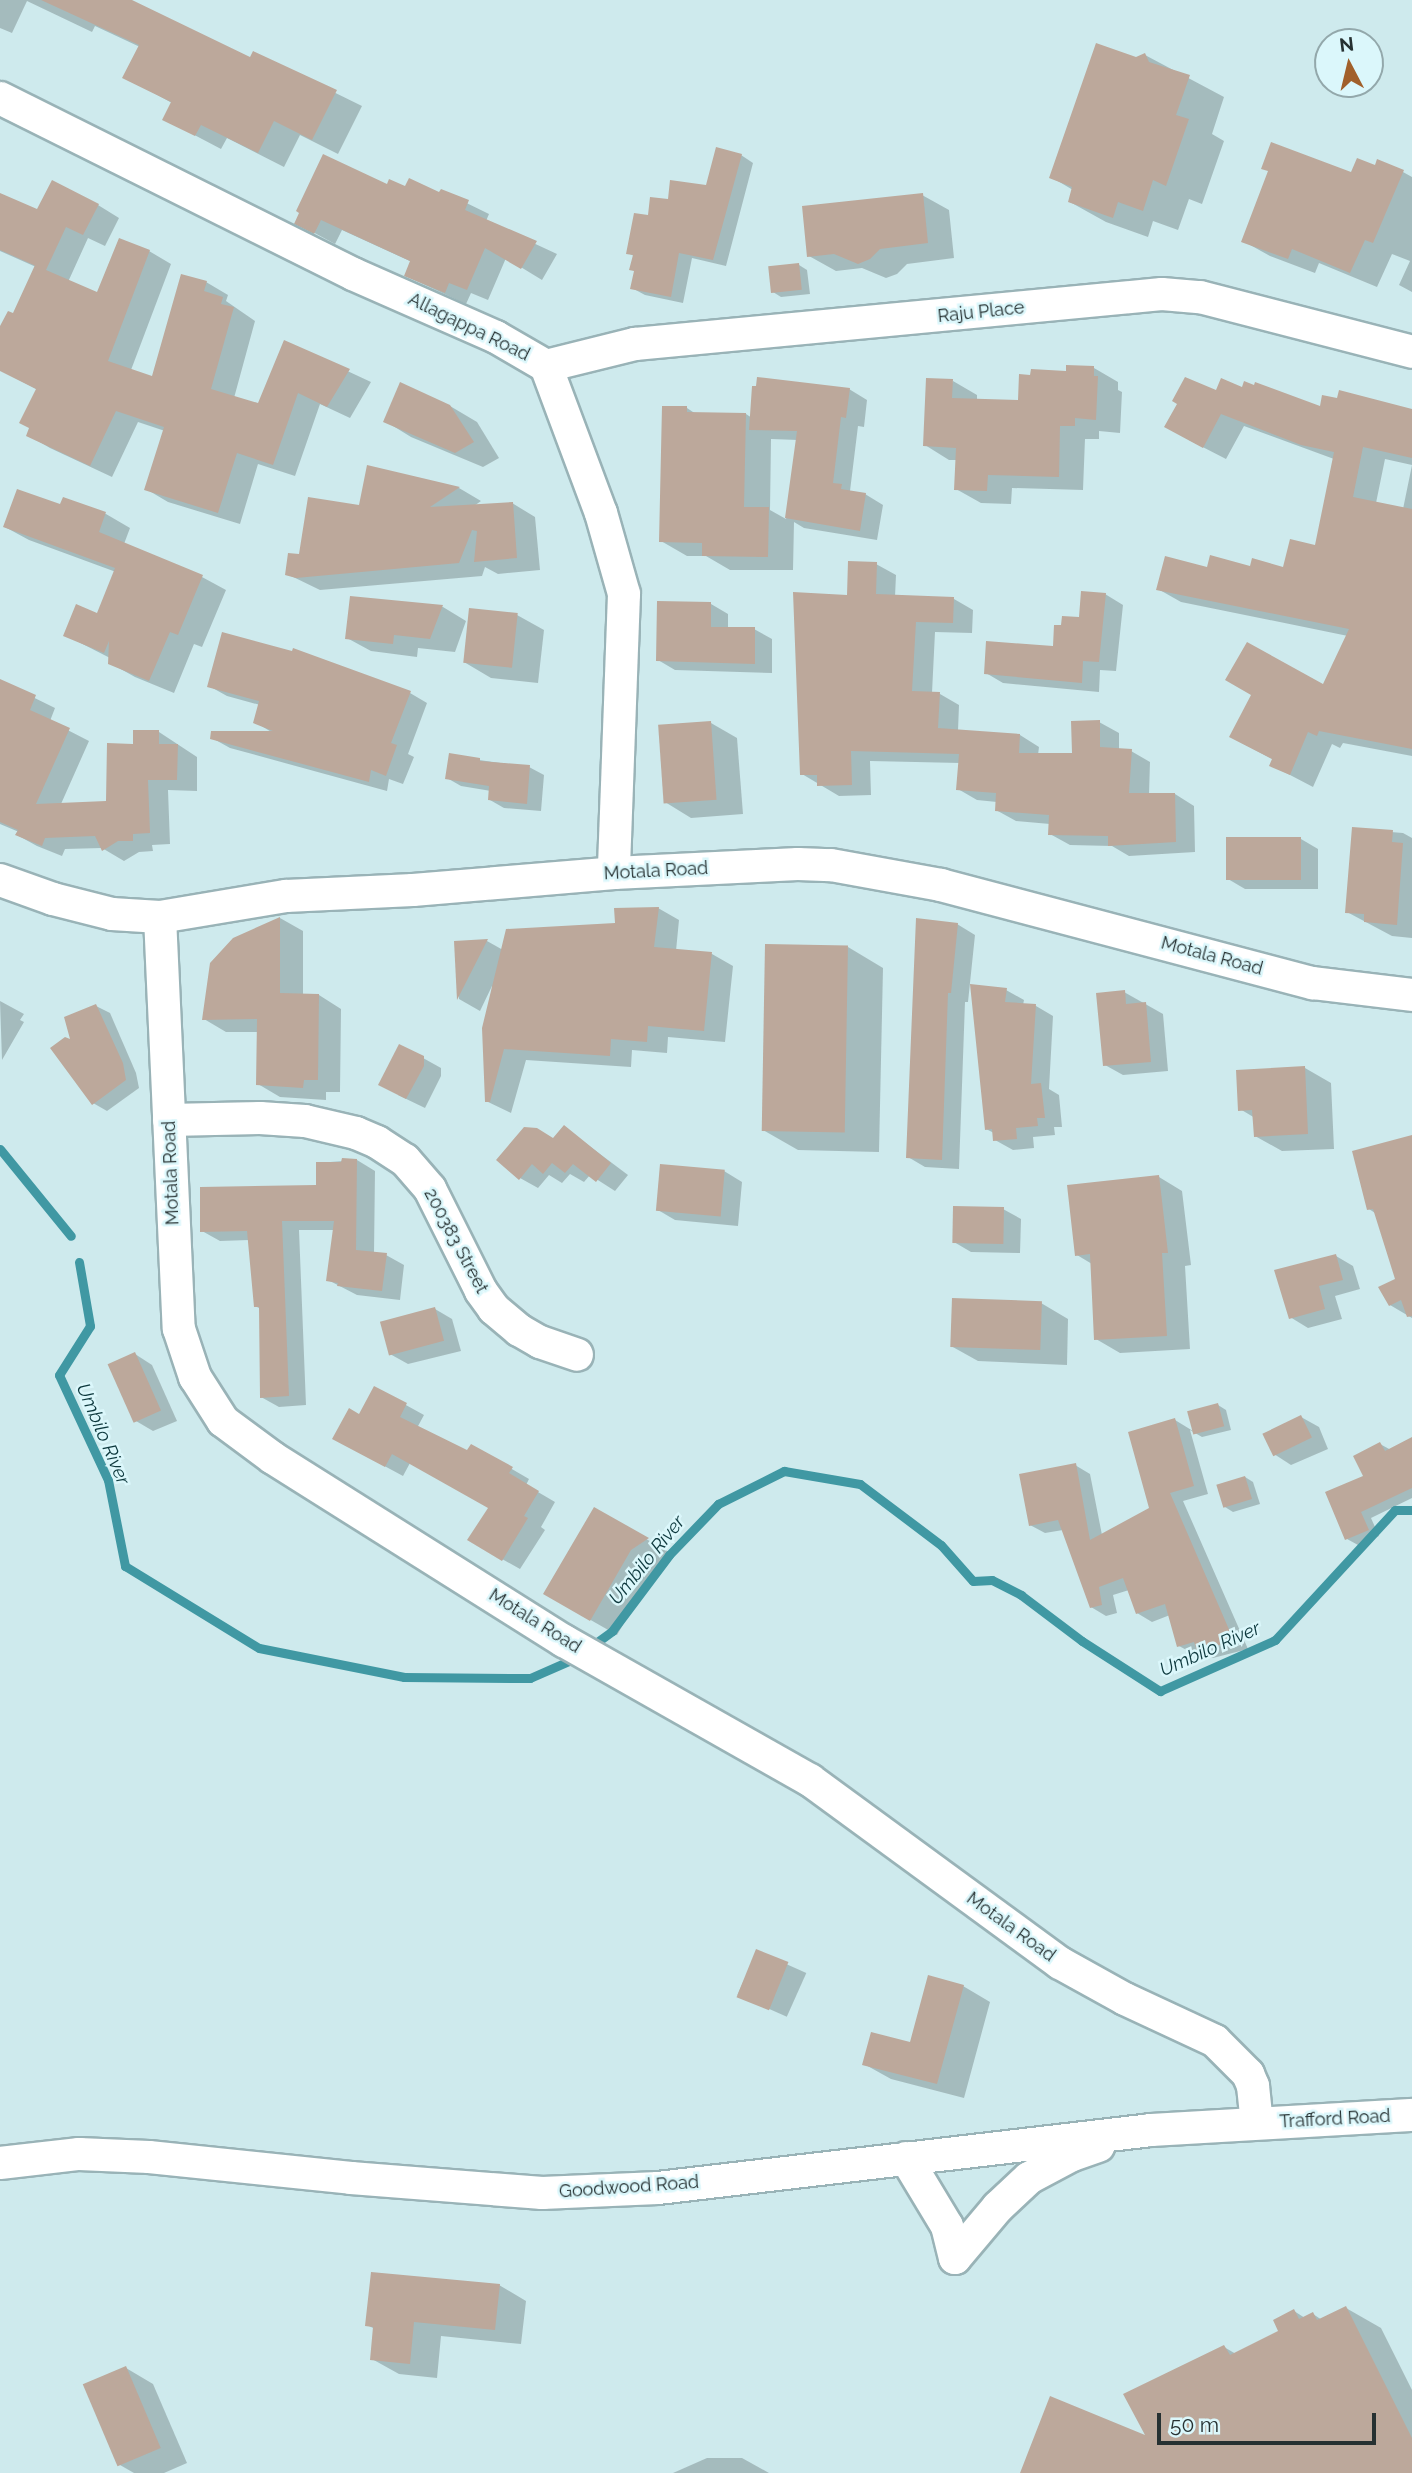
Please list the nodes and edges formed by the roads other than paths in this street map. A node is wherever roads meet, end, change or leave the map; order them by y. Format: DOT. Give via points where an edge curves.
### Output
graph roads {
  1 [pos="0,99"];
  2 [pos="1412,352"];
  3 [pos="546,366"];
  4 [pos="614,873"];
  5 [pos="0,880"];
  6 [pos="160,917"];
  7 [pos="1412,995"];
  8 [pos="169,1120"];
  9 [pos="577,1355"];
  10 [pos="1412,2115"];
  11 [pos="1257,2123"];
  12 [pos="1150,2130"];
  13 [pos="906,2158"];
  14 [pos="0,2163"];
  1 -- 3 [label="street, Allagappa Road" via="353,274 496,337"];
  2 -- 3 [label="street, Raju Place" via="1200,297 1162,295 635,344"];
  3 -- 4 [label="street, Allagappa Road" via="601,513 624,594"];
  4 -- 6 [label="street, Motala Road" via="286,896"];
  4 -- 7 [label="street, Motala Road" via="831,865 941,885 1313,983"];
  5 -- 6 [label="street" via="112,914"];
  6 -- 8 [label="street, Motala Road"];
  8 -- 9 [label="street, 200383 Street" via="305,1121 377,1142 404,1160 430,1189 494,1309 540,1342"];
  8 -- 11 [label="street, Motala Road" via="179,1329 195,1377 223,1421 273,1458 564,1641 810,1780 1060,1963 1214,2041 1248,2074"];
  10 -- 11 [label="street, Trafford Road"];
  11 -- 12 [label="street, Goodwood Road"];
  12 -- 13 [label="street, Goodwood Road"];
  12 -- 13 [label="street" via="1072,2155 1030,2178 998,2207 955,2258 947,2226"];
  13 -- 14 [label="street, Goodwood Road" via="658,2188 542,2193 149,2157 79,2154"];
}
